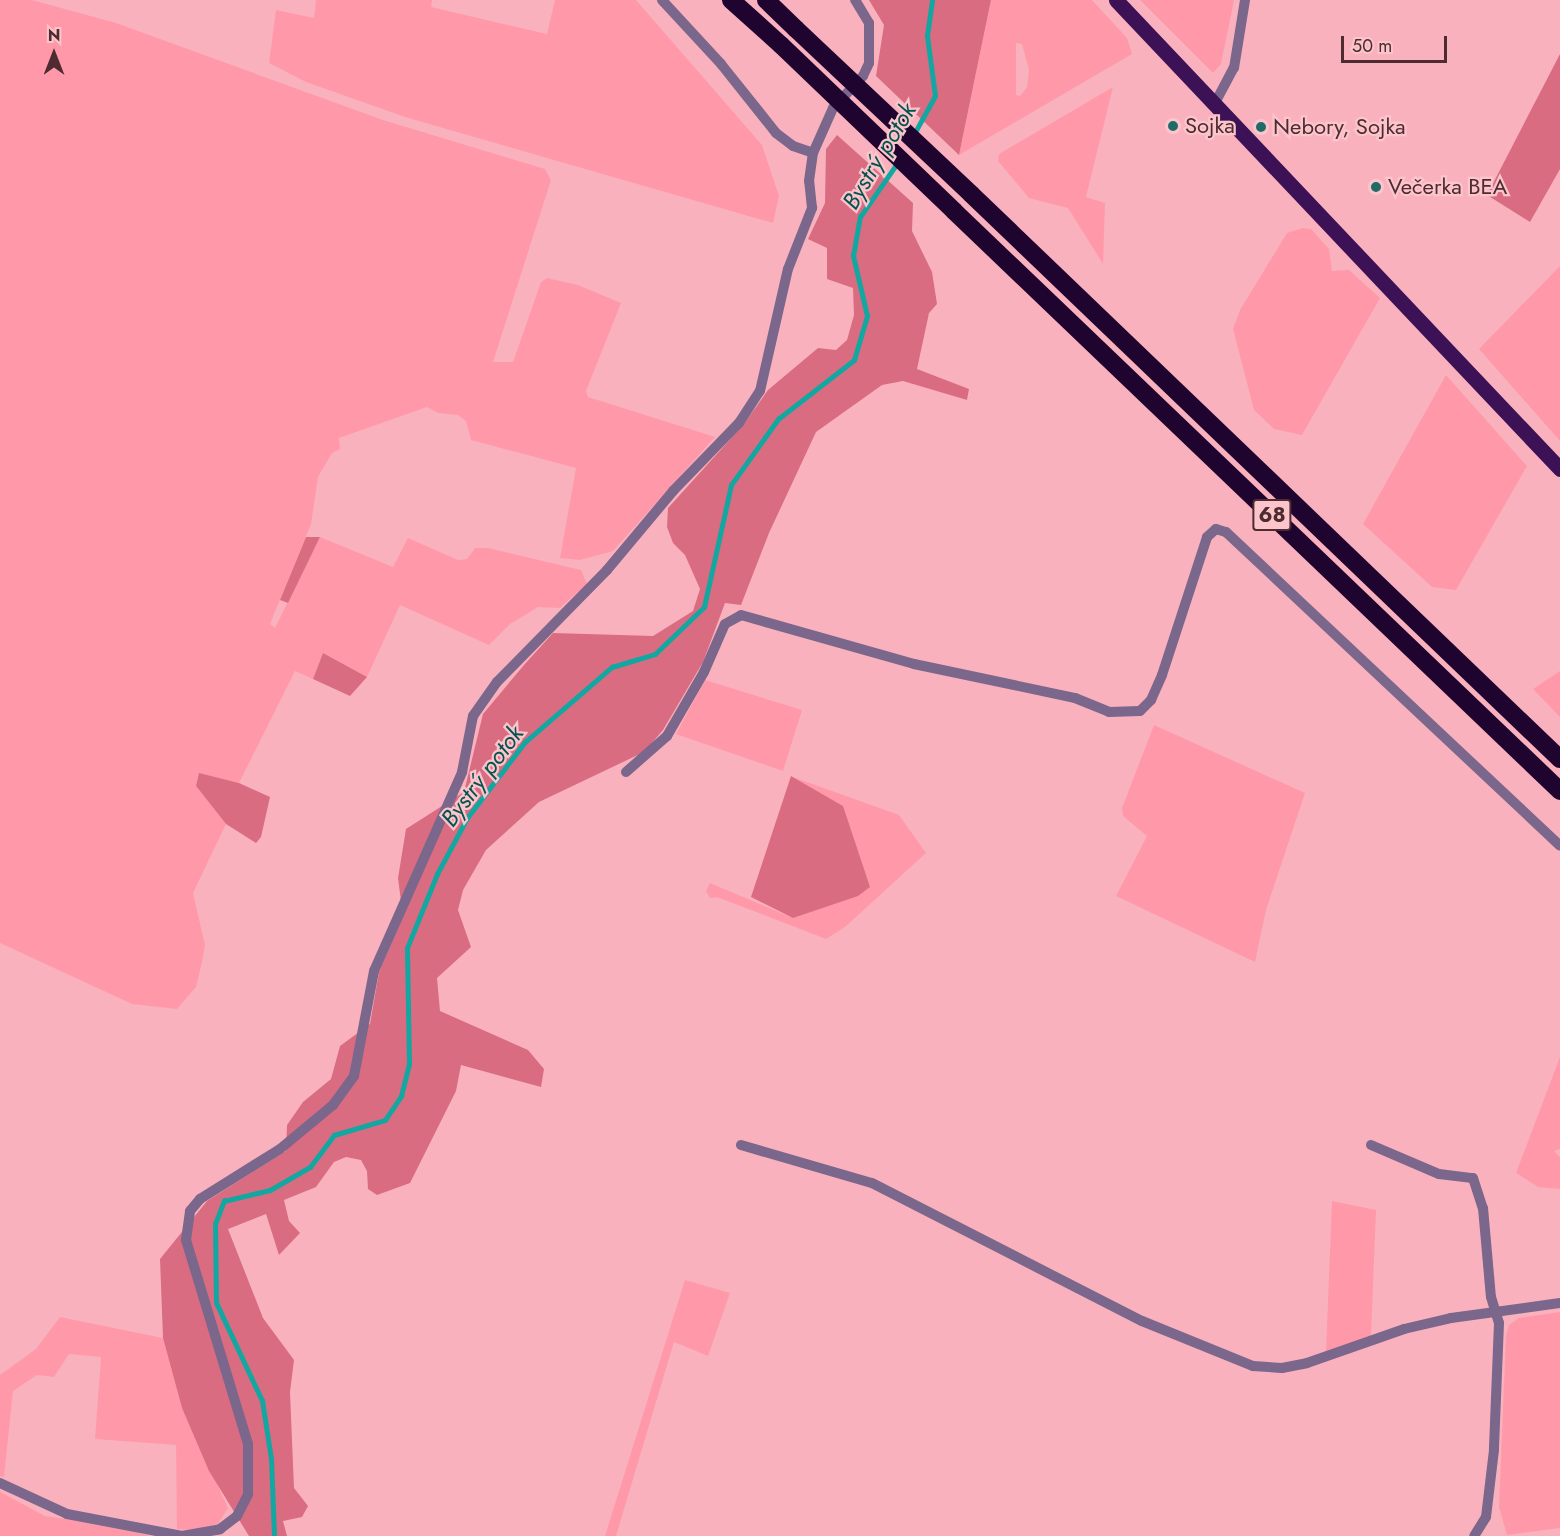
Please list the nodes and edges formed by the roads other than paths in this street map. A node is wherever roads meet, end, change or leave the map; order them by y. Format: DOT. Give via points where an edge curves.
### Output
graph roads {
  1 [pos="662,0"];
  2 [pos="731,0"];
  3 [pos="766,0"];
  4 [pos="855,0"];
  5 [pos="1116,0"];
  6 [pos="1245,0"];
  7 [pos="1215,103"];
  8 [pos="813,153"];
  9 [pos="1560,469"];
  10 [pos="1560,759"];
  11 [pos="626,772"];
  12 [pos="1560,791"];
  13 [pos="1560,846"];
  14 [pos="741,1144"];
  15 [pos="1371,1144"];
  16 [pos="1560,1304"];
  17 [pos="1495,1313"];
  18 [pos="0,1483"];
  19 [pos="1474,1536"];
  1 -- 8 [label="street" via="721,64 776,133 793,146"];
  2 -- 12 [label="highway, 68, bridge"];
  3 -- 10 [label="highway, 68, bridge"];
  4 -- 8 [label="street" via="869,23 869,63 833,108"];
  5 -- 7 [label="main road"];
  6 -- 7 [label="street" via="1234,68"];
  7 -- 9 [label="main road"];
  8 -- 18 [label="street" via="812,208 788,269 760,391 739,423 673,491 599,578 497,682 473,716 462,772 374,971 354,1076 333,1105 280,1149 200,1199 190,1211 186,1240 248,1444 248,1494 237,1516 220,1529 182,1536 67,1514"];
  11 -- 13 [label="street" via="667,736 704,672 725,624 741,615 914,664 1075,698 1109,712 1140,711 1151,700 1162,675 1207,537 1216,529 1227,532"];
  14 -- 17 [label="street" via="872,1183 1142,1321 1253,1366 1282,1368 1307,1363 1404,1329"];
  15 -- 17 [label="street" via="1439,1174 1473,1178 1483,1208"];
  16 -- 17 [label="street"];
  17 -- 19 [label="street" via="1499,1323 1494,1450 1486,1517"];
}
